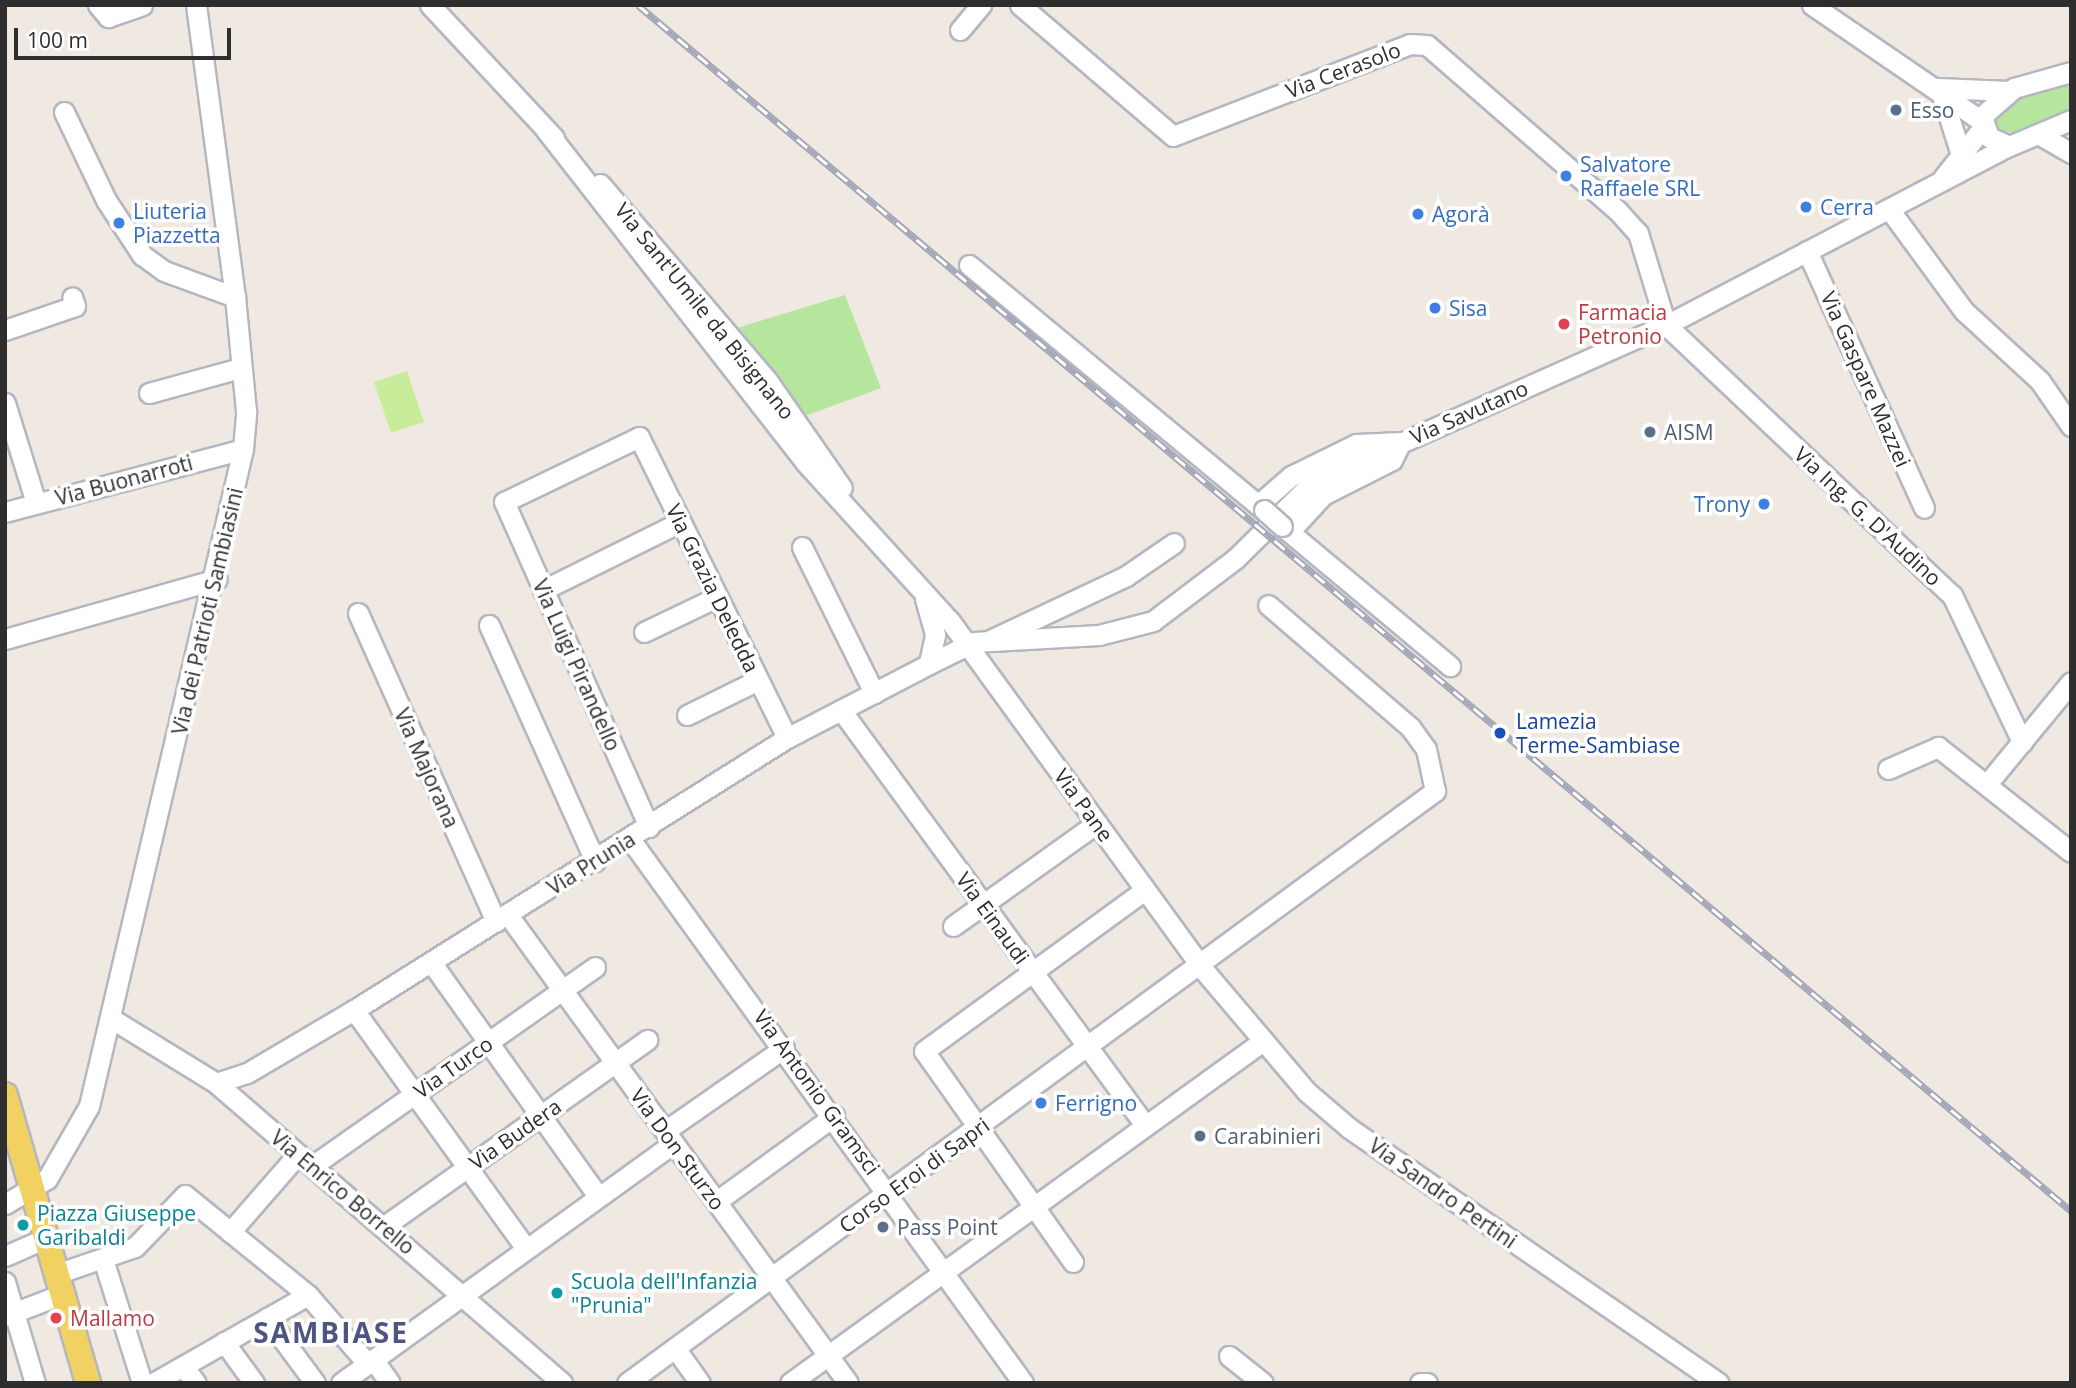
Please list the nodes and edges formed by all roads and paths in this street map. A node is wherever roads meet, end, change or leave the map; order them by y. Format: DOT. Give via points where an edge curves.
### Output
graph roads {
  1 [pos="98,5"];
  2 [pos="142,5"];
  3 [pos="196,5"];
  4 [pos="430,5"];
  5 [pos="981,5"];
  6 [pos="1020,5"];
  7 [pos="1812,5"];
  8 [pos="960,30"];
  9 [pos="2069,71"];
  10 [pos="1938,88"];
  11 [pos="2009,91"];
  12 [pos="64,112"];
  13 [pos="2071,120"];
  14 [pos="1983,124"];
  15 [pos="2040,135"];
  16 [pos="2009,146"];
  17 [pos="2071,153"];
  18 [pos="1961,155"];
  19 [pos="1935,186"];
  20 [pos="1889,209"];
  21 [pos="1807,251"];
  22 [pos="969,265"];
  23 [pos="72,297"];
  24 [pos="235,297"];
  25 [pos="1665,325"];
  26 [pos="5,330"];
  27 [pos="240,368"];
  28 [pos="149,393"];
  29 [pos="5,403"];
  30 [pos="2071,426"];
  31 [pos="639,438"];
  32 [pos="1401,442"];
  33 [pos="243,449"];
  34 [pos="36,503"];
  35 [pos="1261,508"];
  36 [pos="1924,508"];
  37 [pos="5,512"];
  38 [pos="680,522"];
  39 [pos="1286,529"];
  40 [pos="1174,543"];
  41 [pos="802,547"];
  42 [pos="217,579"];
  43 [pos="919,589"];
  44 [pos="543,590"];
  45 [pos="717,597"];
  46 [pos="1268,605"];
  47 [pos="358,613"];
  48 [pos="489,625"];
  49 [pos="644,632"];
  50 [pos="5,639"];
  51 [pos="1016,640"];
  52 [pos="988,641"];
  53 [pos="968,644"];
  54 [pos="929,664"];
  55 [pos="1450,666"];
  56 [pos="758,680"];
  57 [pos="2071,682"];
  58 [pos="997,684"];
  59 [pos="874,693"];
  60 [pos="842,710"];
  61 [pos="687,715"];
  62 [pos="787,738"];
  63 [pos="2022,742"];
  64 [pos="1888,769"];
  65 [pos="1987,784"];
  66 [pos="1097,822"];
  67 [pos="649,827"];
  68 [pos="630,839"];
  69 [pos="2071,852"];
  70 [pos="595,861"];
  71 [pos="1146,890"];
  72 [pos="984,904"];
  73 [pos="502,918"];
  74 [pos="953,926"];
  75 [pos="431,962"];
  76 [pos="595,967"];
  77 [pos="1201,967"];
  78 [pos="1033,971"];
  79 [pos="563,989"];
  80 [pos="354,1010"];
  81 [pos="112,1019"];
  82 [pos="647,1040"];
  83 [pos="1263,1041"];
  84 [pos="488,1042"];
  85 [pos="784,1048"];
  86 [pos="1089,1048"];
  87 [pos="615,1062"];
  88 [pos="216,1083"];
  89 [pos="415,1094"];
  90 [pos="6,1100"];
  91 [pos="540,1116"];
  92 [pos="834,1116"];
  93 [pos="1145,1125"];
  94 [pos="978,1128"];
  95 [pos="670,1137"];
  96 [pos="305,1160"];
  97 [pos="468,1167"];
  98 [pos="31,1190"];
  99 [pos="890,1192"];
  100 [pos="598,1196"];
  101 [pos="717,1201"];
  102 [pos="5,1203"];
  103 [pos="1034,1206"];
  104 [pos="383,1227"];
  105 [pos="230,1232"];
  106 [pos="46,1238"];
  107 [pos="525,1247"];
  108 [pos="5,1256"];
  109 [pos="103,1259"];
  110 [pos="1073,1262"];
  111 [pos="946,1270"];
  112 [pos="772,1278"];
  113 [pos="5,1282"];
  114 [pos="59,1284"];
  115 [pos="461,1291"];
  116 [pos="308,1295"];
  117 [pos="9,1313"];
  118 [pos="267,1318"];
  119 [pos="225,1342"];
  120 [pos="675,1348"];
  121 [pos="828,1355"];
  122 [pos="1229,1356"];
  123 [pos="370,1361"];
  124 [pos="183,1366"];
  125 [pos="1717,1382"];
  126 [pos="34,1383"];
  127 [pos="88,1383"];
  128 [pos="142,1383"];
  129 [pos="153,1383"];
  130 [pos="196,1383"];
  131 [pos="254,1383"];
  132 [pos="315,1383"];
  133 [pos="341,1383"];
  134 [pos="390,1383"];
  135 [pos="562,1383"];
  136 [pos="626,1383"];
  137 [pos="700,1383"];
  138 [pos="790,1383"];
  139 [pos="848,1383"];
  140 [pos="1023,1383"];
  141 [pos="1263,1383"];
  142 [pos="1420,1383"];
  143 [pos="1427,1383"];
  1 -- 2 [label="street" via="108,17"];
  3 -- 24 [label="street, Via dei Patrioti Sambiasini"];
  4 -- 43 [label="street, Via Sant'Umile da Bisignano" via="545,130 798,452"];
  5 -- 8 [label="street"];
  6 -- 25 [label="street, Via Cerasolo" via="1174,136 1409,44 1427,45 1638,233"];
  7 -- 10 [label="street"];
  9 -- 11 [label="street"];
  10 -- 11 [label="street"];
  10 -- 14 [label="street"];
  10 -- 18 [label="street"];
  11 -- 14 [label="street" via="1986,107"];
  12 -- 24 [label="street" via="106,200 142,255 164,271"];
  13 -- 15 [label="street, Via Savutano"];
  14 -- 16 [label="street" via="1989,137"];
  14 -- 18 [label="street"];
  15 -- 16 [label="street, Via Savutano"];
  15 -- 17 [label="street"];
  16 -- 19 [label="street, Via Savutano"];
  18 -- 19 [label="street"];
  19 -- 20 [label="street, Via Savutano"];
  20 -- 21 [label="street, Via Savutano"];
  20 -- 30 [label="street" via="1964,311 2040,381"];
  21 -- 25 [label="street, Via Savutano"];
  21 -- 36 [label="street, Via Gaspare Mazzei"];
  22 -- 35 [label="street"];
  23 -- 26 [label="street" via="75,306"];
  24 -- 27 [label="street, Via dei Patrioti Sambiasini"];
  25 -- 32 [label="street, Via Savutano"];
  25 -- 63 [label="street, Via Ing. G. D'Audino" via="1952,595"];
  27 -- 28 [label="street"];
  27 -- 33 [label="street, Via dei Patrioti Sambiasini"];
  29 -- 34 [label="street"];
  31 -- 38 [label="street, Via Grazia Deledda"];
  31 -- 44 [label="street, Via Luigi Pirandello" via="504,502"];
  32 -- 35 [label="street" via="1356,444 1291,476"];
  32 -- 39 [label="street" via="1392,460 1322,495"];
  32 -- 51 [label="street, Via Savutano" via="1313,482 1235,559 1153,621 1099,635"];
  33 -- 34 [label="street, Via Buonarroti"];
  33 -- 42 [label="street, Via dei Patrioti Sambiasini"];
  34 -- 37 [label="street, Via Buonarroti"];
  35 -- 39 [label="street, bridge"];
  38 -- 44 [label="street"];
  38 -- 45 [label="street, Via Grazia Deledda"];
  39 -- 55 [label="street"];
  40 -- 52 [label="street" via="1126,576"];
  41 -- 59 [label="street"];
  42 -- 50 [label="street"];
  42 -- 81 [label="street, Via dei Patrioti Sambiasini"];
  43 -- 53 [label="street, Via Pane"];
  43 -- 54 [label="street" via="934,621"];
  44 -- 67 [label="street, Via Luigi Pirandello"];
  45 -- 49 [label="street"];
  45 -- 56 [label="street, Via Grazia Deledda"];
  46 -- 77 [label="street, Corso Eroi di Sapri" via="1410,727 1426,749 1435,792"];
  47 -- 73 [label="street, Via Majorana"];
  48 -- 70 [label="street"];
  51 -- 52 [label="street, Via Savutano"];
  51 -- 58 [label="street" via="992,659"];
  52 -- 53 [label="street, Via Prunia"];
  53 -- 54 [label="street, Via Prunia"];
  53 -- 58 [label="street, Via Pane"];
  54 -- 59 [label="street, Via Prunia"];
  56 -- 61 [label="street"];
  56 -- 62 [label="street, Via Grazia Deledda"];
  57 -- 63 [label="street"];
  58 -- 66 [label="street, Via Pane"];
  59 -- 60 [label="street, Via Prunia"];
  60 -- 62 [label="street, Via Prunia"];
  60 -- 72 [label="street, Via Einaudi"];
  62 -- 67 [label="street, Via Prunia"];
  63 -- 65 [label="street"];
  64 -- 65 [label="street" via="1938,747"];
  65 -- 69 [label="street"];
  66 -- 71 [label="street, Via Pane"];
  66 -- 72 [label="street"];
  67 -- 68 [label="street, Via Prunia"];
  68 -- 70 [label="street, Via Prunia"];
  68 -- 85 [label="street, Via Antonio Gramsci"];
  70 -- 73 [label="street, Via Prunia"];
  71 -- 77 [label="street, Via Pane"];
  71 -- 78 [label="street"];
  72 -- 74 [label="street"];
  72 -- 78 [label="street, Via Einaudi"];
  73 -- 75 [label="street, Via Prunia"];
  73 -- 79 [label="street, Via Don Sturzo"];
  75 -- 80 [label="street, Via Prunia"];
  75 -- 84 [label="street"];
  76 -- 79 [label="street, Via Turco"];
  77 -- 83 [label="street, Via Sandro Pertini"];
  77 -- 86 [label="street, Corso Eroi di Sapri"];
  78 -- 86 [label="street, Via Einaudi"];
  78 -- 94 [label="street" via="924,1051"];
  79 -- 84 [label="street, Via Turco"];
  79 -- 87 [label="street, Via Don Sturzo"];
  80 -- 88 [label="street, Via Prunia" via="247,1073"];
  80 -- 89 [label="street"];
  81 -- 88 [label="street, Via Enrico Borrello"];
  81 -- 98 [label="street, Via dei Patrioti Sambiasini" via="78,1131 47,1179"];
  82 -- 87 [label="street, Via Budera"];
  83 -- 93 [label="street"];
  83 -- 125 [label="street, Via Sandro Pertini" via="1349,1128"];
  84 -- 89 [label="street, Via Turco"];
  84 -- 91 [label="street"];
  85 -- 92 [label="street, Via Antonio Gramsci"];
  85 -- 95 [label="street"];
  86 -- 93 [label="street, Via Einaudi"];
  86 -- 94 [label="street, Corso Eroi di Sapri"];
  87 -- 91 [label="street, Via Budera"];
  87 -- 95 [label="street, Via Don Sturzo"];
  88 -- 96 [label="street, Via Enrico Borrello"];
  89 -- 96 [label="street, Via Turco"];
  89 -- 97 [label="street"];
  90 -- 98 [label="main road"];
  91 -- 97 [label="street, Via Budera"];
  91 -- 100 [label="street"];
  92 -- 99 [label="street, Via Antonio Gramsci"];
  92 -- 101 [label="street"];
  93 -- 103 [label="street"];
  94 -- 99 [label="street, Corso Eroi di Sapri"];
  94 -- 103 [label="street"];
  95 -- 100 [label="street"];
  95 -- 101 [label="street, Via Don Sturzo"];
  96 -- 104 [label="street, Via Enrico Borrello"];
  96 -- 105 [label="street, Via Turco"];
  97 -- 104 [label="street, Via Budera"];
  97 -- 107 [label="street"];
  98 -- 102 [label="street, Via dei Patrioti Sambiasini"];
  98 -- 106 [label="main road"];
  99 -- 111 [label="street, Via Antonio Gramsci"];
  99 -- 112 [label="street, Corso Eroi di Sapri"];
  100 -- 107 [label="street"];
  101 -- 112 [label="street, Via Don Sturzo"];
  103 -- 110 [label="street"];
  103 -- 111 [label="street"];
  104 -- 115 [label="street, Via Enrico Borrello"];
  105 -- 109 [label="street" via="185,1195 148,1238"];
  105 -- 116 [label="street"];
  106 -- 108 [label="street"];
  106 -- 114 [label="main road"];
  107 -- 115 [label="street"];
  109 -- 114 [label="street"];
  109 -- 128 [label="street"];
  111 -- 121 [label="street"];
  111 -- 140 [label="street, Via Antonio Gramsci"];
  112 -- 120 [label="street, Corso Eroi di Sapri"];
  112 -- 121 [label="street, Via Don Sturzo"];
  113 -- 117 [label="street"];
  114 -- 117 [label="street"];
  114 -- 127 [label="main road"];
  115 -- 123 [label="street"];
  115 -- 135 [label="street, Via Enrico Borrello"];
  116 -- 118 [label="street"];
  116 -- 123 [label="street"];
  117 -- 126 [label="street"];
  118 -- 119 [label="street"];
  118 -- 132 [label="street"];
  119 -- 124 [label="street"];
  119 -- 131 [label="street"];
  120 -- 136 [label="street, Corso Eroi di Sapri"];
  120 -- 137 [label="street"];
  121 -- 138 [label="street"];
  121 -- 139 [label="street, Via Don Sturzo"];
  122 -- 141 [label="street"];
  123 -- 133 [label="street"];
  123 -- 134 [label="street"];
  124 -- 129 [label="street"];
  124 -- 130 [label="street"];
  142 -- 143 [label="street"];
}
